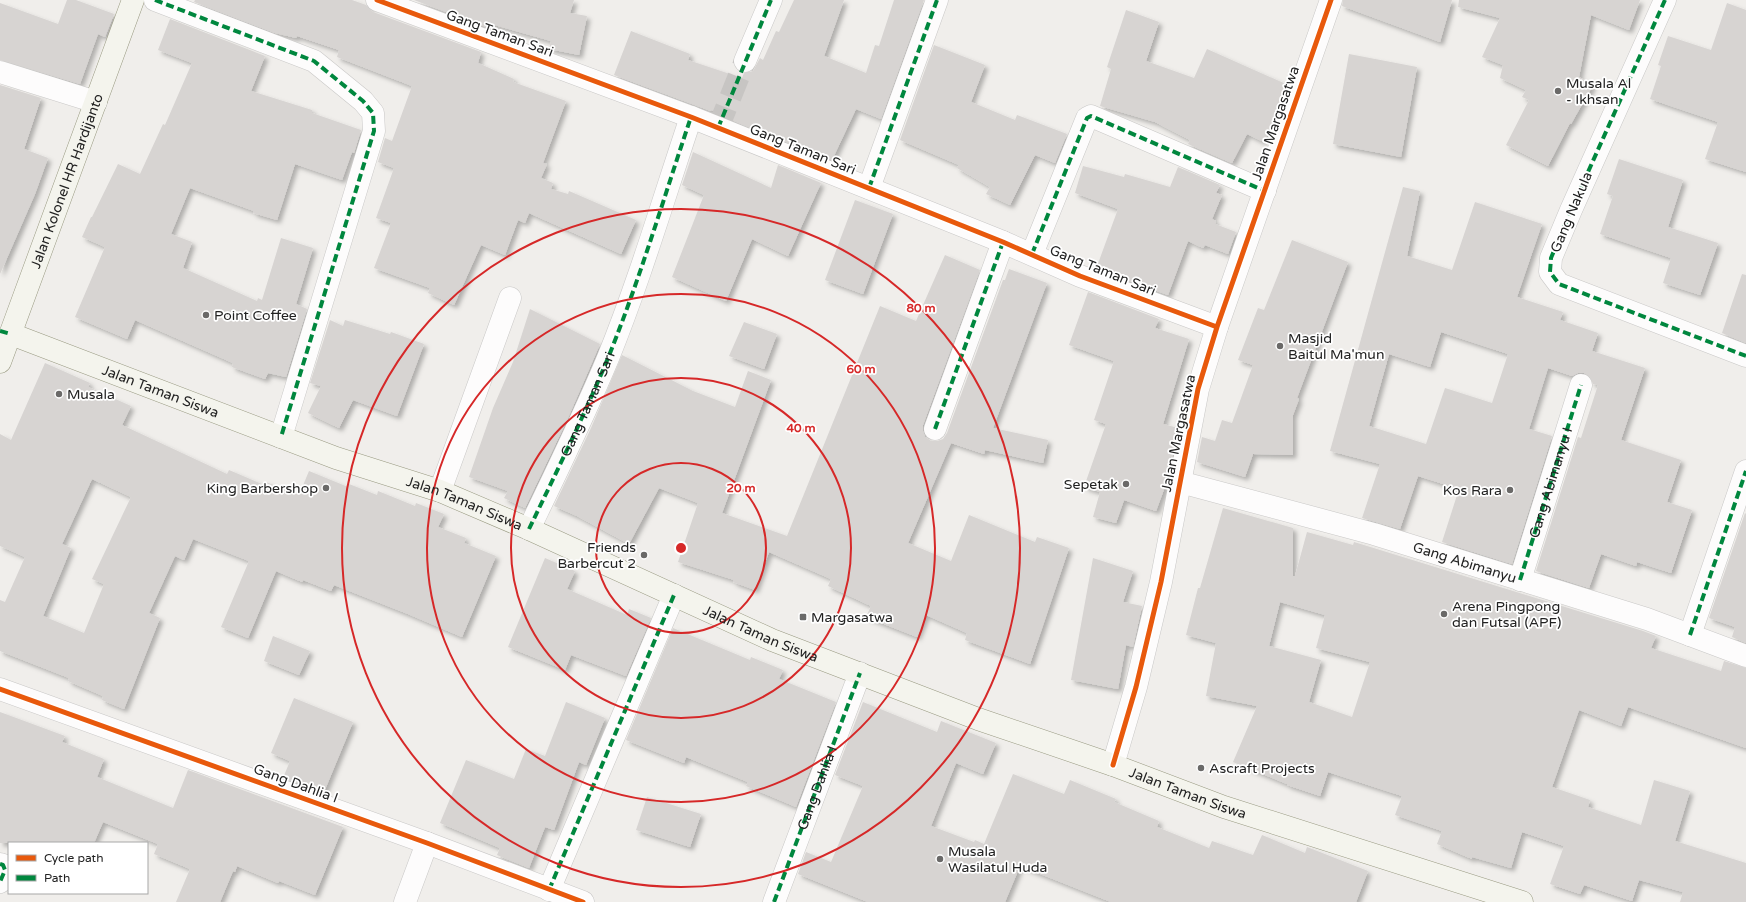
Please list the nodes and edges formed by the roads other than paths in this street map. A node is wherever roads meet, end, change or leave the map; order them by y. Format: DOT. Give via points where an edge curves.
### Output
graph roads {
  1 [pos="134,0"];
  2 [pos="155,0"];
  3 [pos="377,0"];
  4 [pos="771,0"];
  5 [pos="937,0"];
  6 [pos="1331,0"];
  7 [pos="1665,0"];
  8 [pos="745,61"];
  9 [pos="0,72"];
  10 [pos="96,102"];
  11 [pos="691,117"];
  12 [pos="869,188"];
  13 [pos="1265,191"];
  14 [pos="1003,242"];
  15 [pos="1032,254"];
  16 [pos="510,298"];
  17 [pos="1217,327"];
  18 [pos="6,333"];
  19 [pos="1746,356"];
  20 [pos="0,362"];
  21 [pos="1581,386"];
  22 [pos="935,429"];
  23 [pos="281,437"];
  24 [pos="1746,470"];
  25 [pos="1180,482"];
  26 [pos="440,492"];
  27 [pos="529,529"];
  28 [pos="1520,580"];
  29 [pos="674,595"];
  30 [pos="1690,635"];
  31 [pos="1746,656"];
  32 [pos="860,673"];
  33 [pos="0,689"];
  34 [pos="1113,765"];
  35 [pos="427,843"];
  36 [pos="0,864"];
  37 [pos="0,882"];
  38 [pos="549,890"];
  39 [pos="405,902"];
  40 [pos="583,902"];
  41 [pos="774,902"];
  42 [pos="1522,902"];
  1 -- 10 [label="main road, Jalan Kolonel HR Hardijanto"];
  2 -- 23 [label="street" via="314,62 363,101 373,113 374,131"];
  3 -- 11 [label="street, Gang Taman Sari"];
  4 -- 8 [label="street"];
  5 -- 12 [label="street"];
  6 -- 13 [label="street, Jalan Margasatwa"];
  7 -- 19 [label="street, Gang Nakula" via="1571,210 1551,258 1550,272 1559,284"];
  9 -- 10 [label="street"];
  10 -- 18 [label="main road, Jalan Kolonel HR Hardijanto"];
  11 -- 12 [label="street, Gang Taman Sari"];
  11 -- 27 [label="street, Gang Taman Sari" via="608,358"];
  12 -- 14 [label="street, Gang Taman Sari"];
  13 -- 15 [label="street" via="1091,116 1087,118"];
  13 -- 17 [label="street, Jalan Margasatwa"];
  14 -- 15 [label="street, Gang Taman Sari"];
  14 -- 22 [label="street"];
  15 -- 17 [label="street, Gang Taman Sari" via="1080,276"];
  16 -- 26 [label="street"];
  17 -- 25 [label="street, Jalan Margasatwa" via="1198,389"];
  18 -- 20 [label="main road, Jalan Kolonel HR Hardijanto"];
  18 -- 23 [label="main road, Jalan Taman Siswa"];
  21 -- 28 [label="street, Gang Abimanyu I"];
  23 -- 26 [label="main road, Jalan Taman Siswa"];
  24 -- 30 [label="street"];
  25 -- 28 [label="street, Gang Abimanyu" via="1374,534"];
  25 -- 34 [label="street, Jalan Margasatwa" via="1161,582 1136,687"];
  26 -- 27 [label="main road, Jalan Taman Siswa"];
  27 -- 29 [label="main road, Jalan Taman Siswa"];
  28 -- 30 [label="street, Gang Abimanyu"];
  29 -- 32 [label="main road, Jalan Taman Siswa" via="772,640"];
  29 -- 38 [label="street"];
  30 -- 31 [label="street, Gang Abimanyu"];
  32 -- 34 [label="main road, Jalan Taman Siswa" via="978,719"];
  32 -- 41 [label="street, Gang Dahlia I"];
  33 -- 35 [label="street, Gang Dahlia I"];
  34 -- 42 [label="main road, Jalan Taman Siswa" via="1224,807"];
  35 -- 38 [label="street, Gang Dahlia I"];
  35 -- 39 [label="street"];
  36 -- 37 [label="street" via="5,870"];
  38 -- 40 [label="street, Gang Dahlia I"];
}
